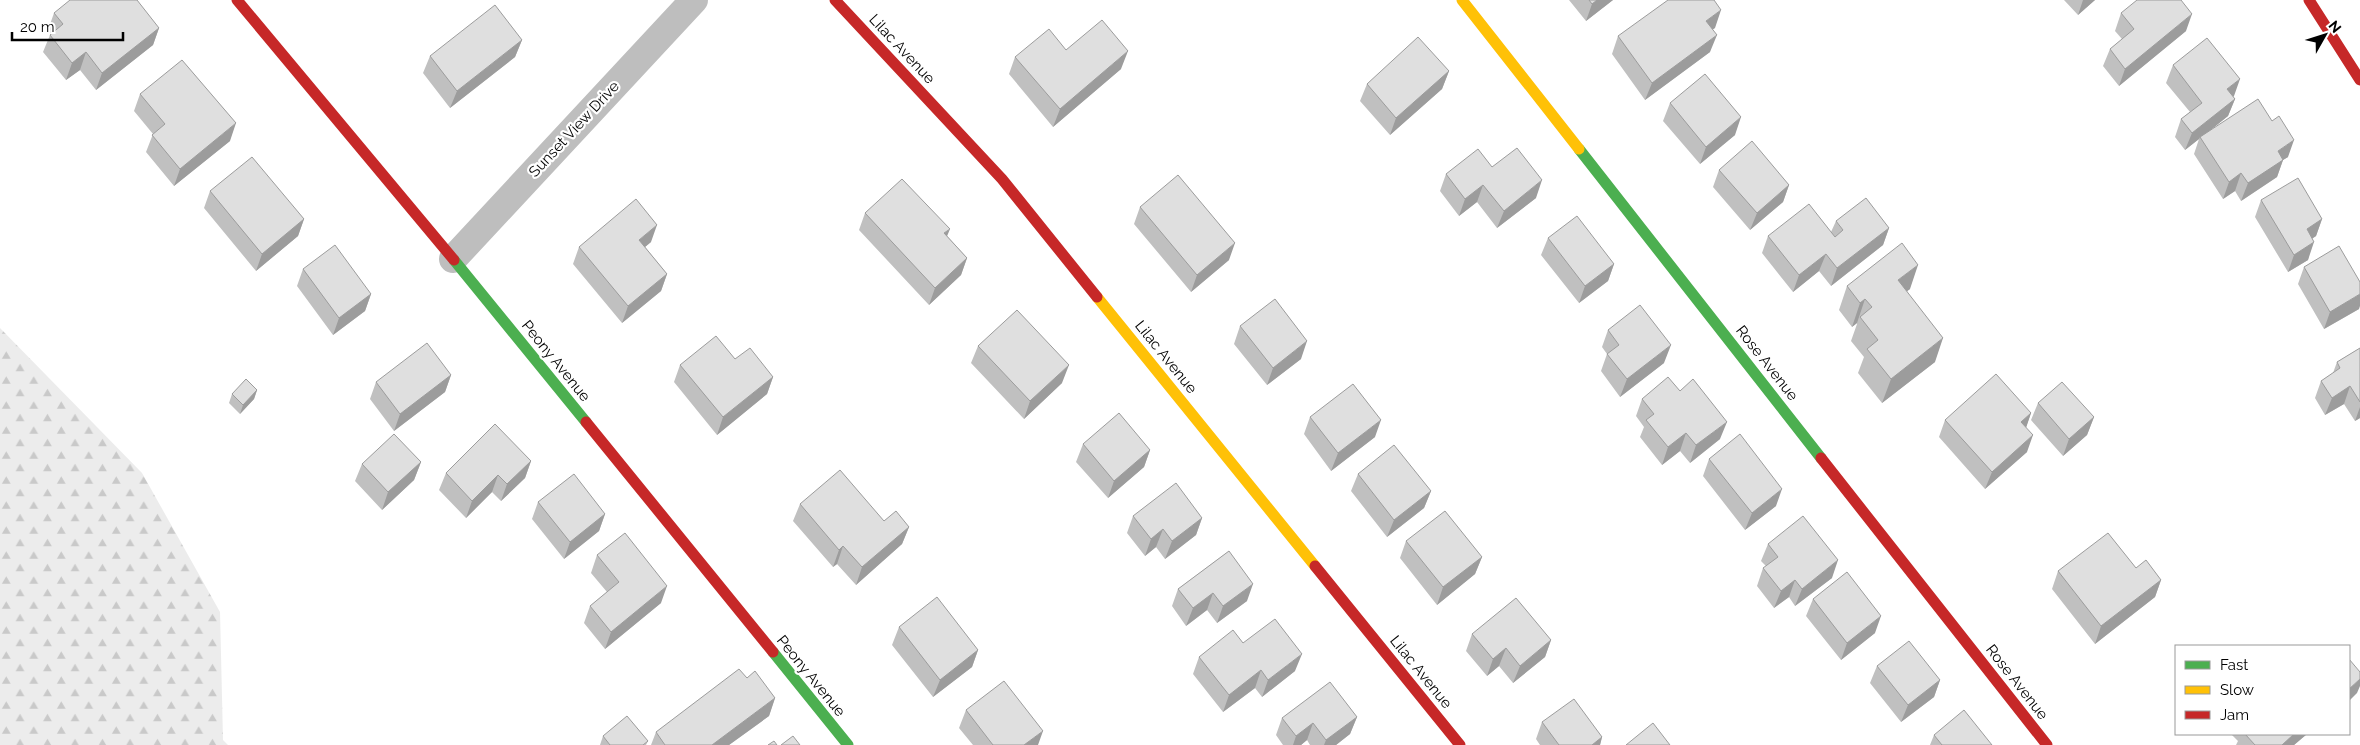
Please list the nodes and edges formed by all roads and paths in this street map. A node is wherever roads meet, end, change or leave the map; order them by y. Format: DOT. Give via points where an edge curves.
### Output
graph roads {
  1 [pos="237,0"];
  2 [pos="694,0"];
  3 [pos="835,0"];
  4 [pos="1462,0"];
  5 [pos="2312,1"];
  6 [pos="2360,80"];
  7 [pos="453,258"];
  8 [pos="848,745"];
  9 [pos="1460,745"];
  10 [pos="2047,745"];
  1 -- 7 [label="street, Peony Avenue"];
  2 -- 7 [label="street, Sunset View Drive"];
  3 -- 9 [label="street, Lilac Avenue" via="1002,179"];
  4 -- 10 [label="street, Rose Avenue"];
  5 -- 6 [label="street"];
  7 -- 8 [label="street, Peony Avenue"];
}
